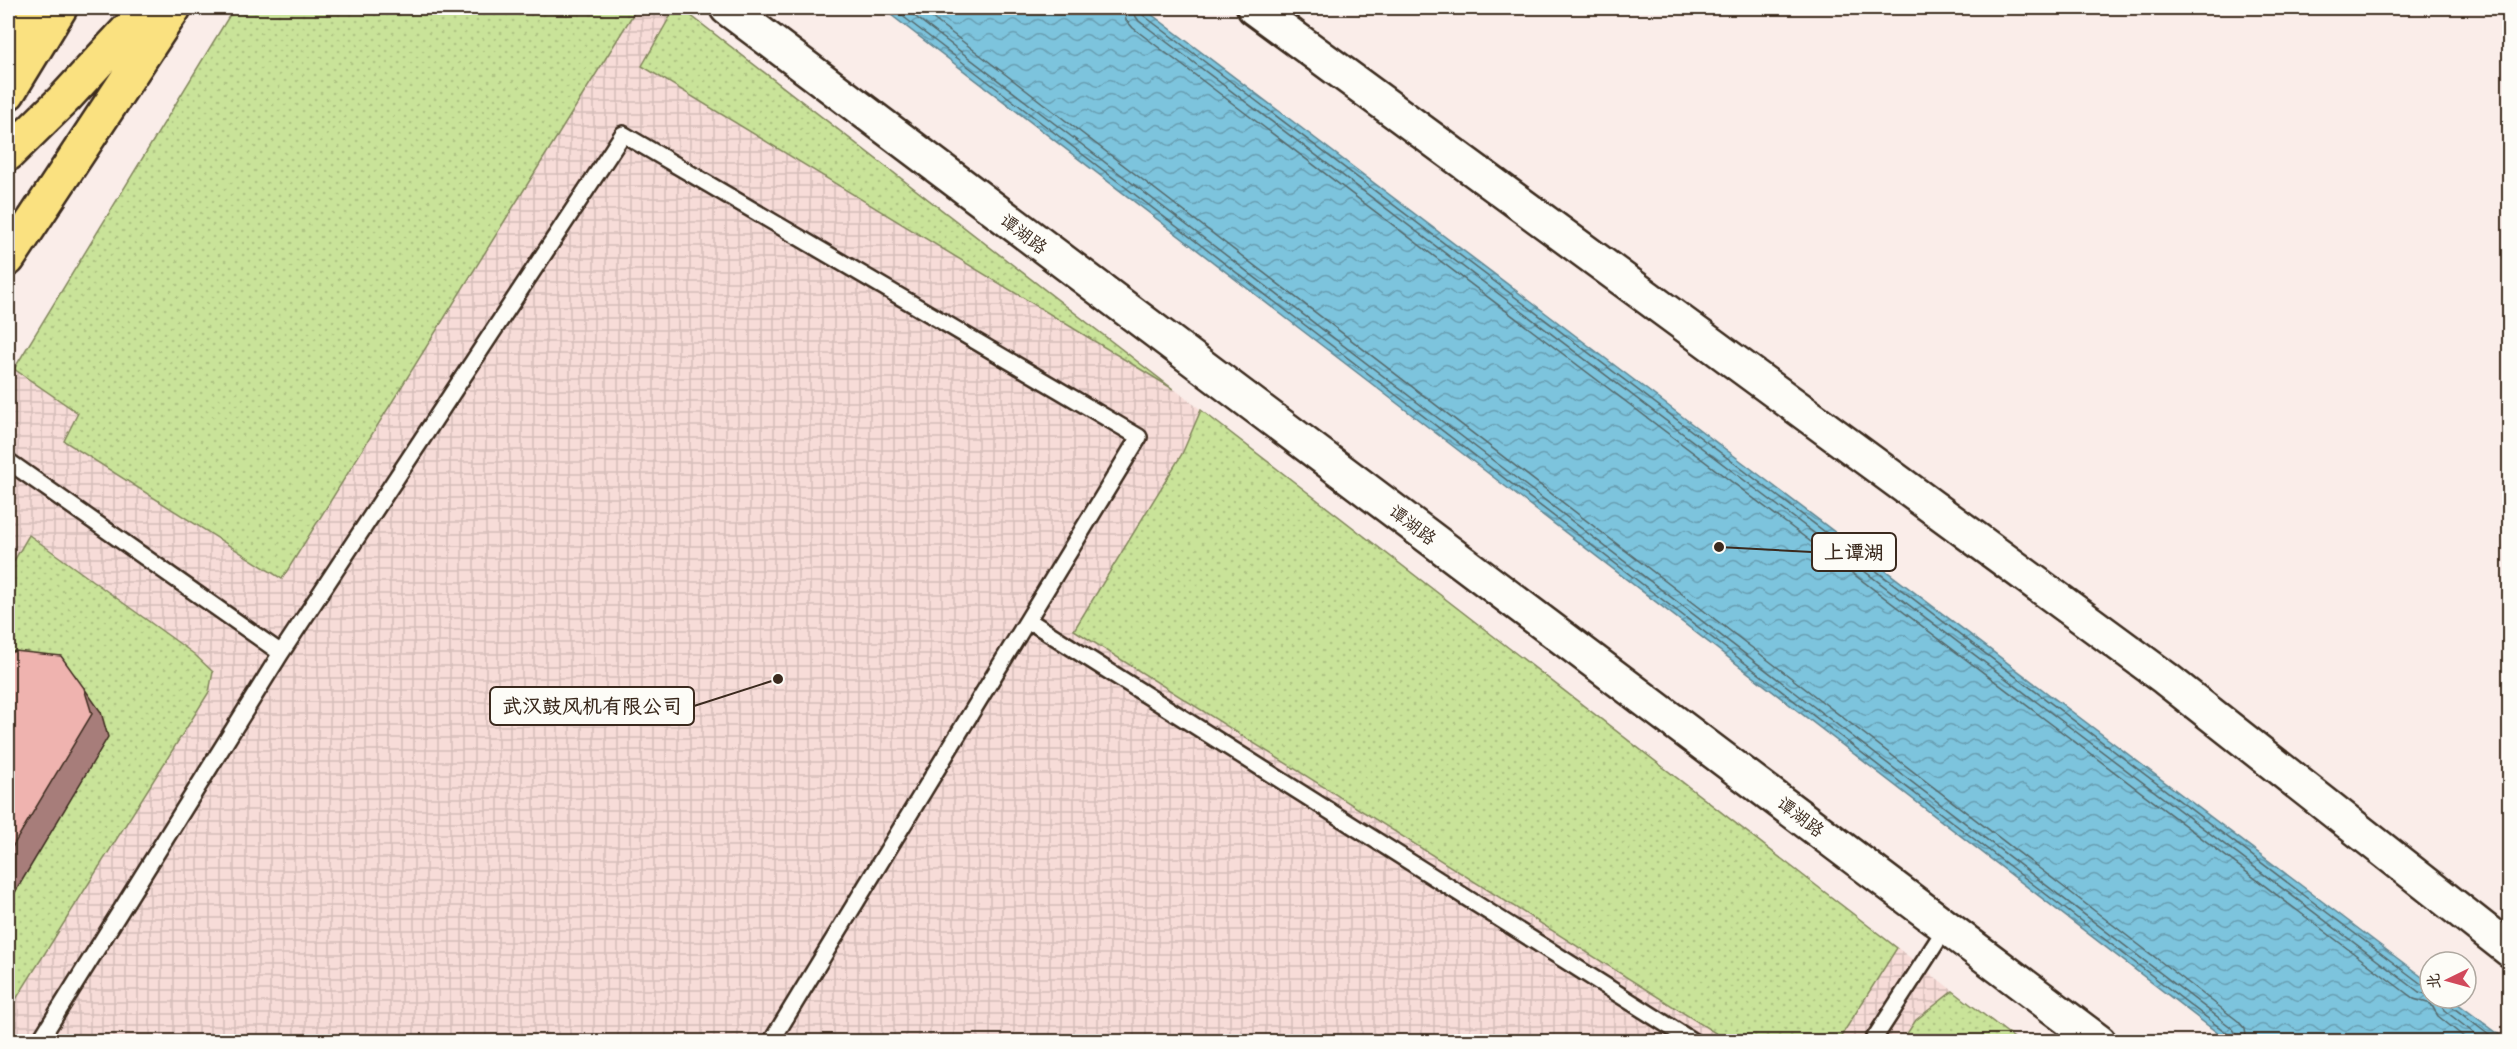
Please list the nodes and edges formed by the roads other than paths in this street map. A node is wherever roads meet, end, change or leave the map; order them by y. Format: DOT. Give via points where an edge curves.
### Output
graph roads {
  1 [pos="24,8"];
  2 [pos="60,8"];
  3 [pos="148,8"];
  4 [pos="174,8"];
  5 [pos="727,8"];
  6 [pos="1254,8"];
  7 [pos="8,35"];
  8 [pos="8,93"];
  9 [pos="8,153"];
  10 [pos="8,259"];
  11 [pos="8,461"];
  12 [pos="1028,620"];
  13 [pos="281,653"];
  14 [pos="1947,926"];
  15 [pos="2510,950"];
  16 [pos="39,1041"];
  17 [pos="771,1041"];
  18 [pos="1694,1041"];
  19 [pos="1872,1041"];
  20 [pos="2099,1041"];
  1 -- 7 [label="main road"];
  2 -- 8 [label="main road"];
  3 -- 9 [label="main road"];
  4 -- 10 [label="main road"];
  5 -- 14 [label="street, 谭湖路"];
  6 -- 15 [label="street" via="2165,678"];
  11 -- 13 [label="lane"];
  12 -- 13 [label="lane" via="1139,437 623,134"];
  12 -- 17 [label="lane"];
  12 -- 18 [label="lane"];
  13 -- 16 [label="lane"];
  14 -- 19 [label="lane"];
  14 -- 20 [label="street, 谭湖路"];
}
